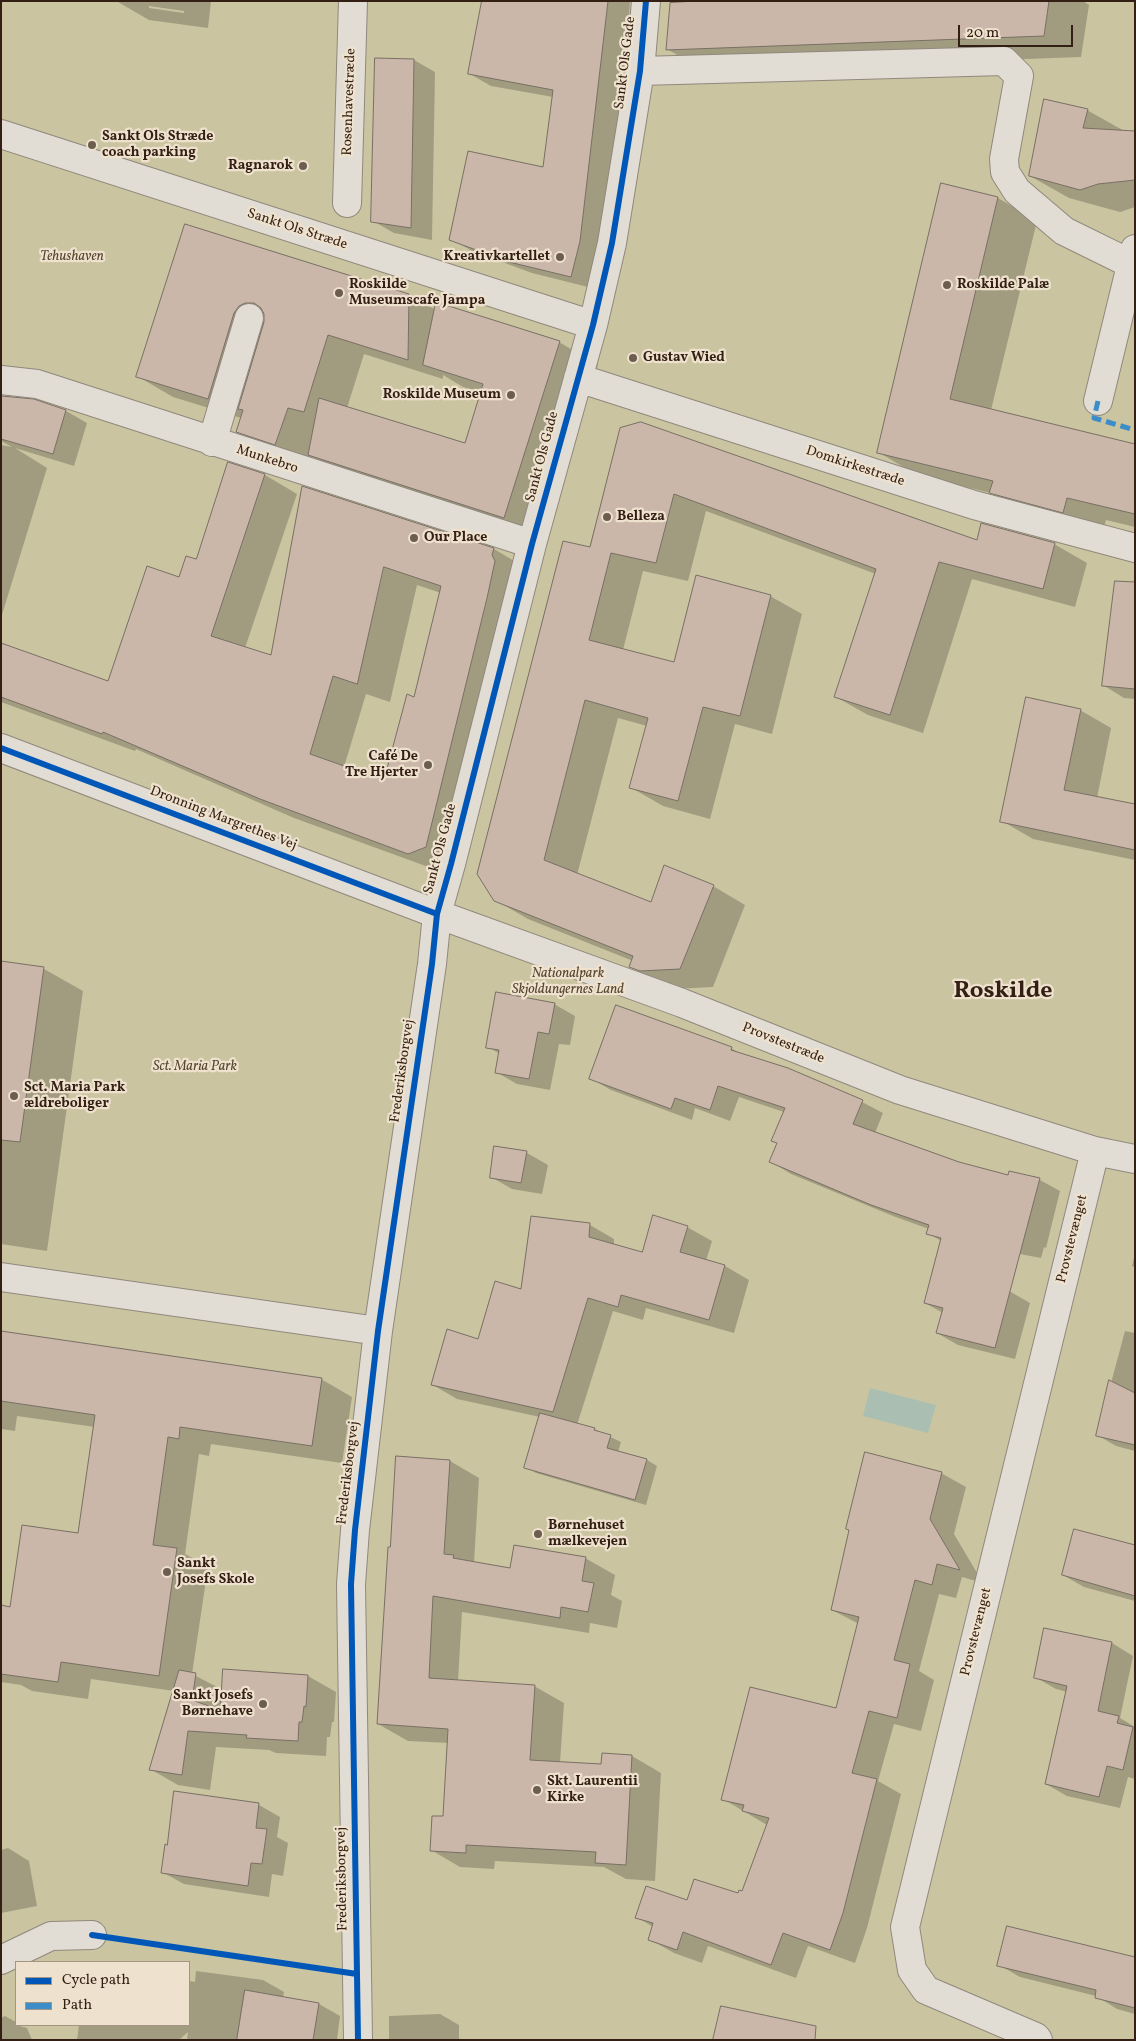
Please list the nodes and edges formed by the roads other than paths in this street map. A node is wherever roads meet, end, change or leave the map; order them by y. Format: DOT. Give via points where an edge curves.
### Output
graph roads {
  1 [pos="353,1"];
  2 [pos="646,1"];
  3 [pos="640,71"];
  4 [pos="1,134"];
  5 [pos="347,203"];
  6 [pos="1133,257"];
  7 [pos="249,318"];
  8 [pos="593,325"];
  9 [pos="578,378"];
  10 [pos="1,380"];
  11 [pos="1098,401"];
  12 [pos="212,442"];
  13 [pos="532,544"];
  14 [pos="1135,548"];
  15 [pos="1,748"];
  16 [pos="436,914"];
  17 [pos="1095,1152"];
  18 [pos="1135,1159"];
  19 [pos="1,1277"];
  20 [pos="378,1331"];
  21 [pos="92,1935"];
  22 [pos="1,1960"];
  23 [pos="358,2040"];
  24 [pos="1038,2040"];
  1 -- 5 [label="street, Rosenhavestræde"];
  2 -- 3 [label="street, Sankt Ols Gade"];
  3 -- 6 [label="street" via="1004,61 1018,76 1004,159 1005,172 1017,191 1064,231"];
  3 -- 8 [label="street, Sankt Ols Gade" via="612,243"];
  4 -- 8 [label="street, Sankt Ols Stræde"];
  6 -- 11 [label="street"];
  7 -- 12 [label="street"];
  8 -- 9 [label="street, Sankt Ols Gade"];
  9 -- 13 [label="street, Sankt Ols Gade"];
  9 -- 14 [label="street, Domkirkestræde" via="974,505"];
  10 -- 12 [label="street, Munkebro" via="36,384"];
  12 -- 13 [label="street, Munkebro"];
  13 -- 16 [label="street, Sankt Ols Gade"];
  15 -- 16 [label="street, Dronning Margrethes Vej"];
  16 -- 17 [label="street, Provstestræde" via="682,1003 900,1090"];
  16 -- 20 [label="street, Frederiksborgvej" via="432,964"];
  17 -- 18 [label="street, Provstestræde"];
  17 -- 24 [label="street, Provstevænget" via="905,1927 912,1970 926,1990 1036,2036"];
  19 -- 20 [label="street"];
  20 -- 23 [label="street, Frederiksborgvej" via="351,1584"];
  21 -- 22 [label="street" via="51,1936"];
}
